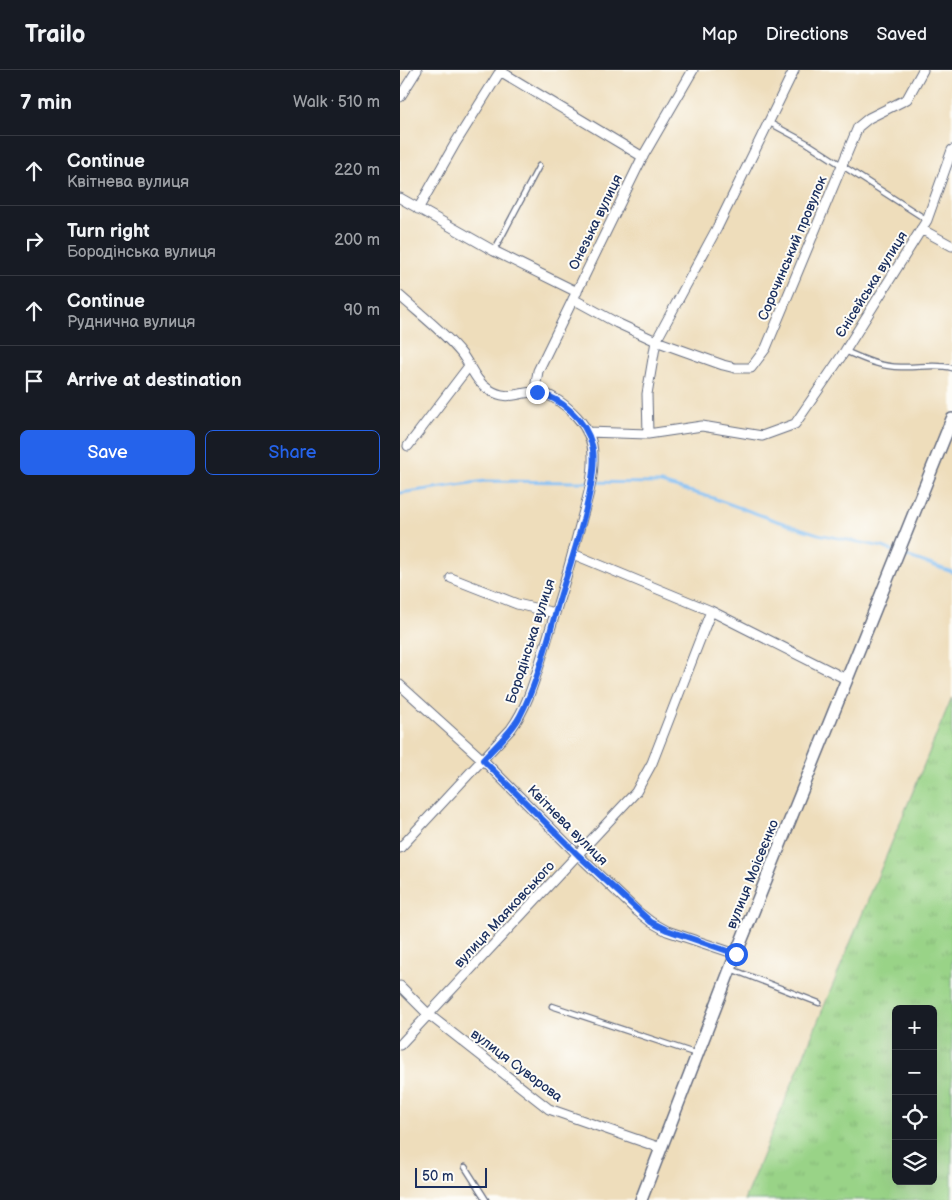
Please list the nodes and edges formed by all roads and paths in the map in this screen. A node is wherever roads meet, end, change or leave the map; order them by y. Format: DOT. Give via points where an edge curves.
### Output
graph roads {
  1 [pos="417,70"];
  2 [pos="500,70"];
  3 [pos="692,70"];
  4 [pos="794,70"];
  5 [pos="924,70"];
  6 [pos="400,98"];
  7 [pos="768,122"];
  8 [pos="952,150"];
  9 [pos="643,157"];
  10 [pos="842,165"];
  11 [pos="539,166"];
  12 [pos="400,198"];
  13 [pos="418,209"];
  14 [pos="927,220"];
  15 [pos="921,229"];
  16 [pos="952,246"];
  17 [pos="494,251"];
  18 [pos="400,296"];
  19 [pos="575,296"];
  20 [pos="656,341"];
  21 [pos="845,351"];
  22 [pos="469,366"];
  23 [pos="952,368"];
  24 [pos="537,392"];
  25 [pos="952,419"];
  26 [pos="587,432"];
  27 [pos="648,434"];
  28 [pos="408,446"];
  29 [pos="572,554"];
  30 [pos="451,578"];
  31 [pos="711,611"];
  32 [pos="555,613"];
  33 [pos="846,678"];
  34 [pos="400,685"];
  35 [pos="483,760"];
  36 [pos="400,848"];
  37 [pos="578,855"];
  38 [pos="736,954"];
  39 [pos="730,969"];
  40 [pos="400,986"];
  41 [pos="819,1003"];
  42 [pos="552,1006"];
  43 [pos="428,1014"];
  44 [pos="400,1045"];
  45 [pos="698,1054"];
  46 [pos="661,1148"];
  47 [pos="465,1167"];
  48 [pos="486,1200"];
  49 [pos="641,1200"];
  1 -- 6 [label="street"];
  2 -- 9 [label="street"];
  2 -- 13 [label="street"];
  3 -- 9 [label="street, Онезька вулиця"];
  4 -- 7 [label="street"];
  5 -- 10 [label="street, Сорочинський провулок" via="907,98 858,127"];
  7 -- 10 [label="lane"];
  7 -- 20 [label="street" via="717,228"];
  8 -- 14 [label="street, Єнісейська вулиця"];
  9 -- 19 [label="street, Онезька вулиця"];
  10 -- 14 [label="lane"];
  10 -- 20 [label="street, Сорочинський провулок" via="766,348 751,368 723,365"];
  11 -- 17 [label="lane"];
  12 -- 13 [label="street"];
  13 -- 17 [label="street"];
  14 -- 15 [label="street, Єнісейська вулиця"];
  15 -- 16 [label="street"];
  15 -- 21 [label="street, Єнісейська вулиця"];
  17 -- 19 [label="street"];
  18 -- 22 [label="street" via="450,340"];
  19 -- 20 [label="street" via="617,323"];
  19 -- 24 [label="street, Онезька вулиця" via="538,371"];
  20 -- 27 [label="street" via="646,394"];
  21 -- 23 [label="lane" via="886,366"];
  21 -- 27 [label="street, Єнісейська вулиця" via="795,424 762,436 702,426"];
  22 -- 24 [label="street" via="488,389 502,395"];
  22 -- 28 [label="street"];
  24 -- 26 [label="street" via="564,405"];
  25 -- 33 [label="street, вулиця Моісеєнко"];
  26 -- 27 [label="street"];
  26 -- 29 [label="street, Бородінська вулиця" via="593,446 593,470"];
  29 -- 31 [label="street"];
  29 -- 32 [label="street, Бородінська вулиця"];
  30 -- 32 [label="street" via="517,604"];
  31 -- 33 [label="street"];
  31 -- 37 [label="street, вулиця Маяковського" via="645,777 636,792"];
  32 -- 35 [label="street, Бородінська вулиця" via="519,719"];
  33 -- 38 [label="street, вулиця Моісеєнко"];
  34 -- 35 [label="street, Квітнева вулиця"];
  35 -- 36 [label="street, Бородінська вулиця"];
  35 -- 37 [label="street, Квітнева вулиця"];
  37 -- 38 [label="street, Квітнева вулиця" via="651,922"];
  37 -- 43 [label="street, вулиця Маяковського"];
  38 -- 39 [label="street, вулиця Моісеєнко"];
  39 -- 41 [label="lane"];
  39 -- 45 [label="street, вулиця Моісеєнко"];
  40 -- 43 [label="street, вулиця Суворова"];
  42 -- 45 [label="lane"];
  43 -- 44 [label="street, вулиця Маяковського"];
  43 -- 46 [label="street, вулиця Суворова" via="549,1109"];
  45 -- 46 [label="street, вулиця Моісеєнко"];
  46 -- 49 [label="street, вулиця Моісеєнко"];
  47 -- 48 [label="lane"];
}
